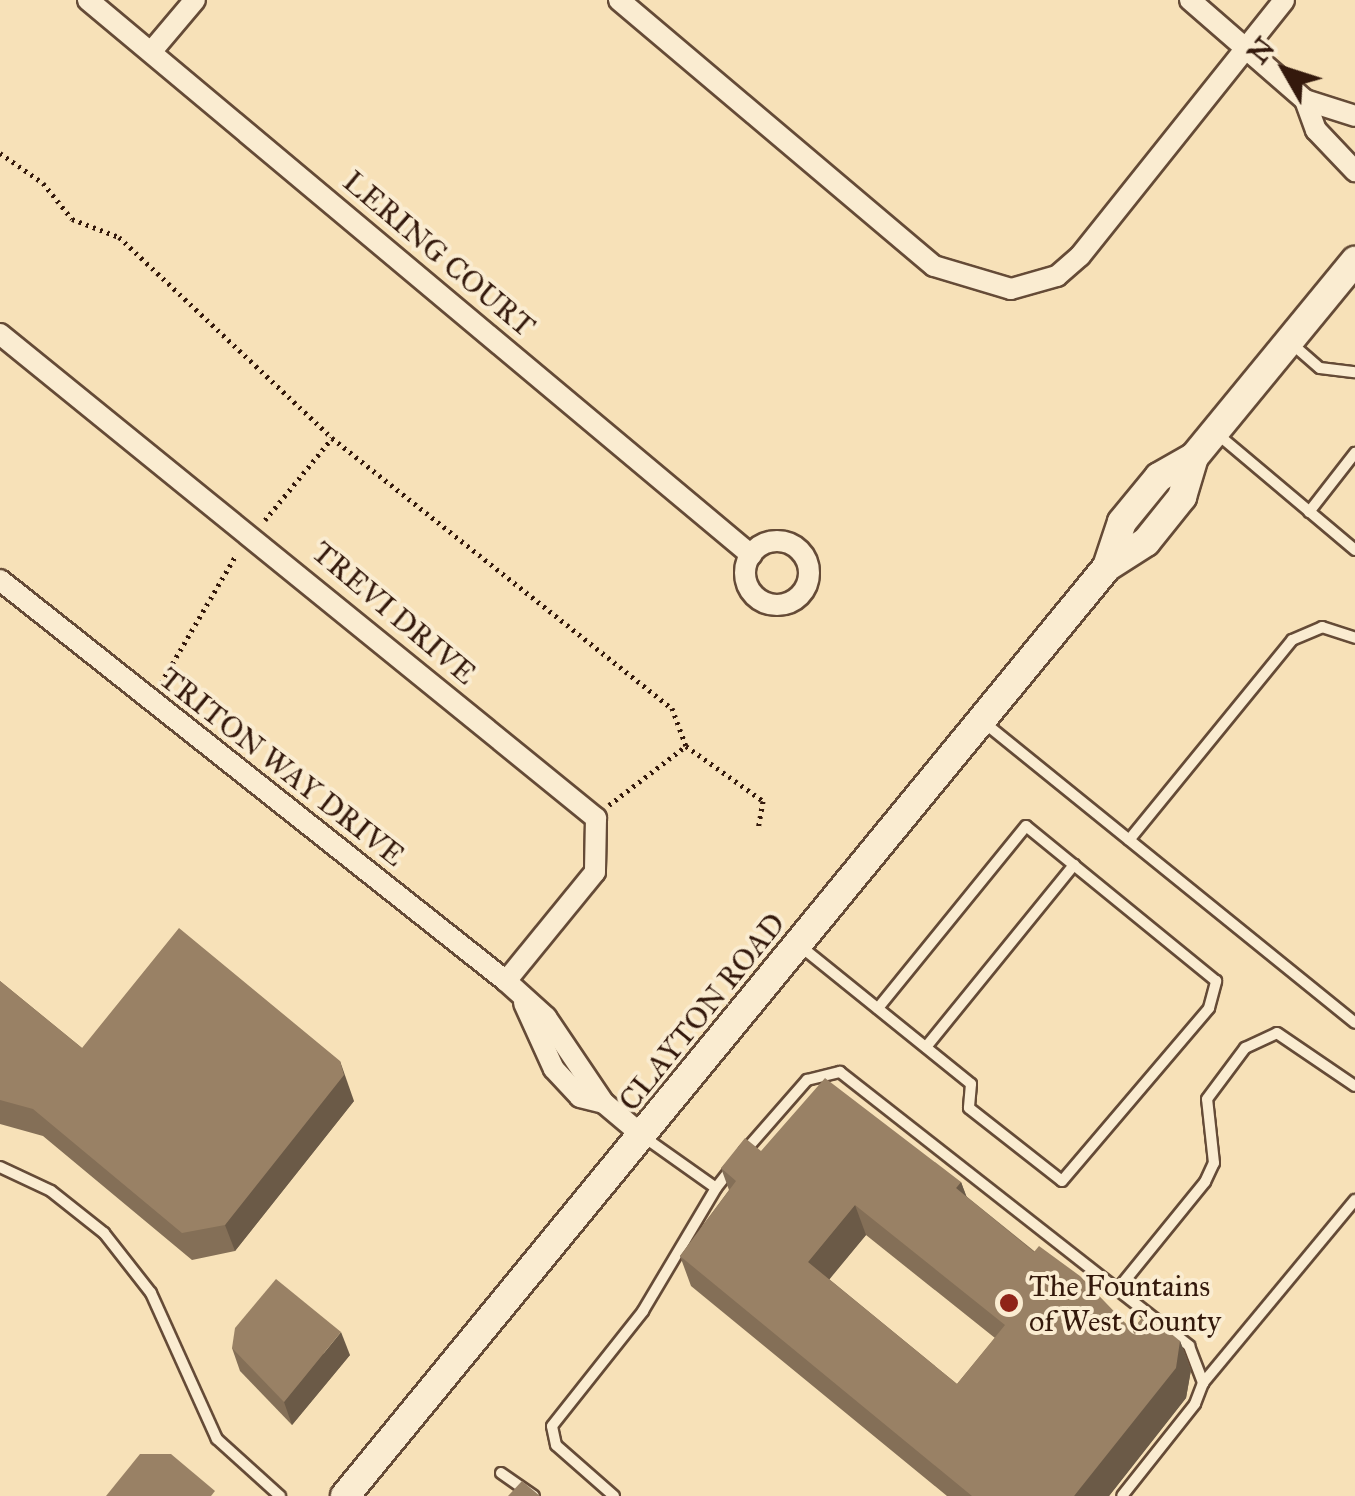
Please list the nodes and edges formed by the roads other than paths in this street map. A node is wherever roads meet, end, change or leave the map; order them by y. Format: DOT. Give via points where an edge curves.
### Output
graph roads {
  1 [pos="88,0"];
  2 [pos="195,0"];
  3 [pos="620,0"];
  4 [pos="1190,0"];
  5 [pos="1284,0"];
  6 [pos="1242,49"];
  7 [pos="152,52"];
  8 [pos="1305,100"];
  9 [pos="1355,116"];
  10 [pos="1355,170"];
  11 [pos="1355,261"];
  12 [pos="0,334"];
  13 [pos="1289,341"];
  14 [pos="1355,372"];
  15 [pos="1214,432"];
  16 [pos="1355,453"];
  17 [pos="1309,512"];
  18 [pos="1355,550"];
  19 [pos="751,555"];
  20 [pos="0,580"];
  21 [pos="1355,638"];
  22 [pos="980,720"];
  23 [pos="1128,840"];
  24 [pos="1074,865"];
  25 [pos="798,945"];
  26 [pos="506,981"];
  27 [pos="878,1008"];
  28 [pos="1355,1023"];
  29 [pos="926,1047"];
  30 [pos="1355,1086"];
  31 [pos="643,1136"];
  32 [pos="0,1166"];
  33 [pos="716,1188"];
  34 [pos="1355,1200"];
  35 [pos="1118,1289"];
  36 [pos="1204,1383"];
  37 [pos="500,1473"];
  38 [pos="280,1496"];
  39 [pos="345,1496"];
  40 [pos="534,1496"];
  41 [pos="614,1496"];
  42 [pos="1122,1496"];
  1 -- 7 [label="street, LERING COURT"];
  2 -- 7 [label="street"];
  3 -- 6 [label="street" via="934,266 987,284 1031,287 1080,256"];
  4 -- 6 [label="street"];
  5 -- 6 [label="street"];
  6 -- 8 [label="street"];
  7 -- 19 [label="street, LERING COURT"];
  8 -- 9 [label="street"];
  8 -- 10 [label="street" via="1316,130"];
  11 -- 13 [label="main road, CLAYTON ROAD"];
  12 -- 26 [label="street, TREVI DRIVE" via="596,818 594,872"];
  13 -- 14 [label="lane" via="1320,368"];
  13 -- 15 [label="main road, CLAYTON ROAD"];
  15 -- 17 [label="lane"];
  15 -- 22 [label="main road, CLAYTON ROAD" via="1194,457 1182,497 1146,542 1107,567"];
  16 -- 17 [label="lane"];
  17 -- 18 [label="lane"];
  20 -- 26 [label="street, TRITON WAY DRIVE"];
  21 -- 23 [label="lane" via="1322,627 1292,640"];
  22 -- 23 [label="lane"];
  22 -- 25 [label="main road, CLAYTON ROAD"];
  23 -- 28 [label="lane"];
  24 -- 27 [label="lane" via="1026,826"];
  24 -- 29 [label="lane"];
  24 -- 29 [label="lane" via="1216,980 1209,1008 1062,1181 969,1108 971,1084"];
  25 -- 27 [label="lane"];
  25 -- 31 [label="main road, CLAYTON ROAD"];
  26 -- 31 [label="street, TRITON WAY DRIVE" via="524,1003 554,1070 580,1097 604,1103"];
  27 -- 29 [label="lane"];
  30 -- 35 [label="lane" via="1293,1038 1277,1033 1245,1048 1208,1099 1214,1163 1205,1182"];
  31 -- 33 [label="lane"];
  31 -- 39 [label="main road, CLAYTON ROAD"];
  32 -- 38 [label="lane" via="51,1191 104,1233 150,1293 216,1439"];
  33 -- 35 [label="lane" via="807,1080 840,1072"];
  33 -- 41 [label="lane" via="643,1311 552,1426 556,1445"];
  34 -- 36 [label="lane"];
  35 -- 36 [label="lane" via="1189,1346"];
  36 -- 42 [label="lane"];
  37 -- 40 [label="lane"];
}
